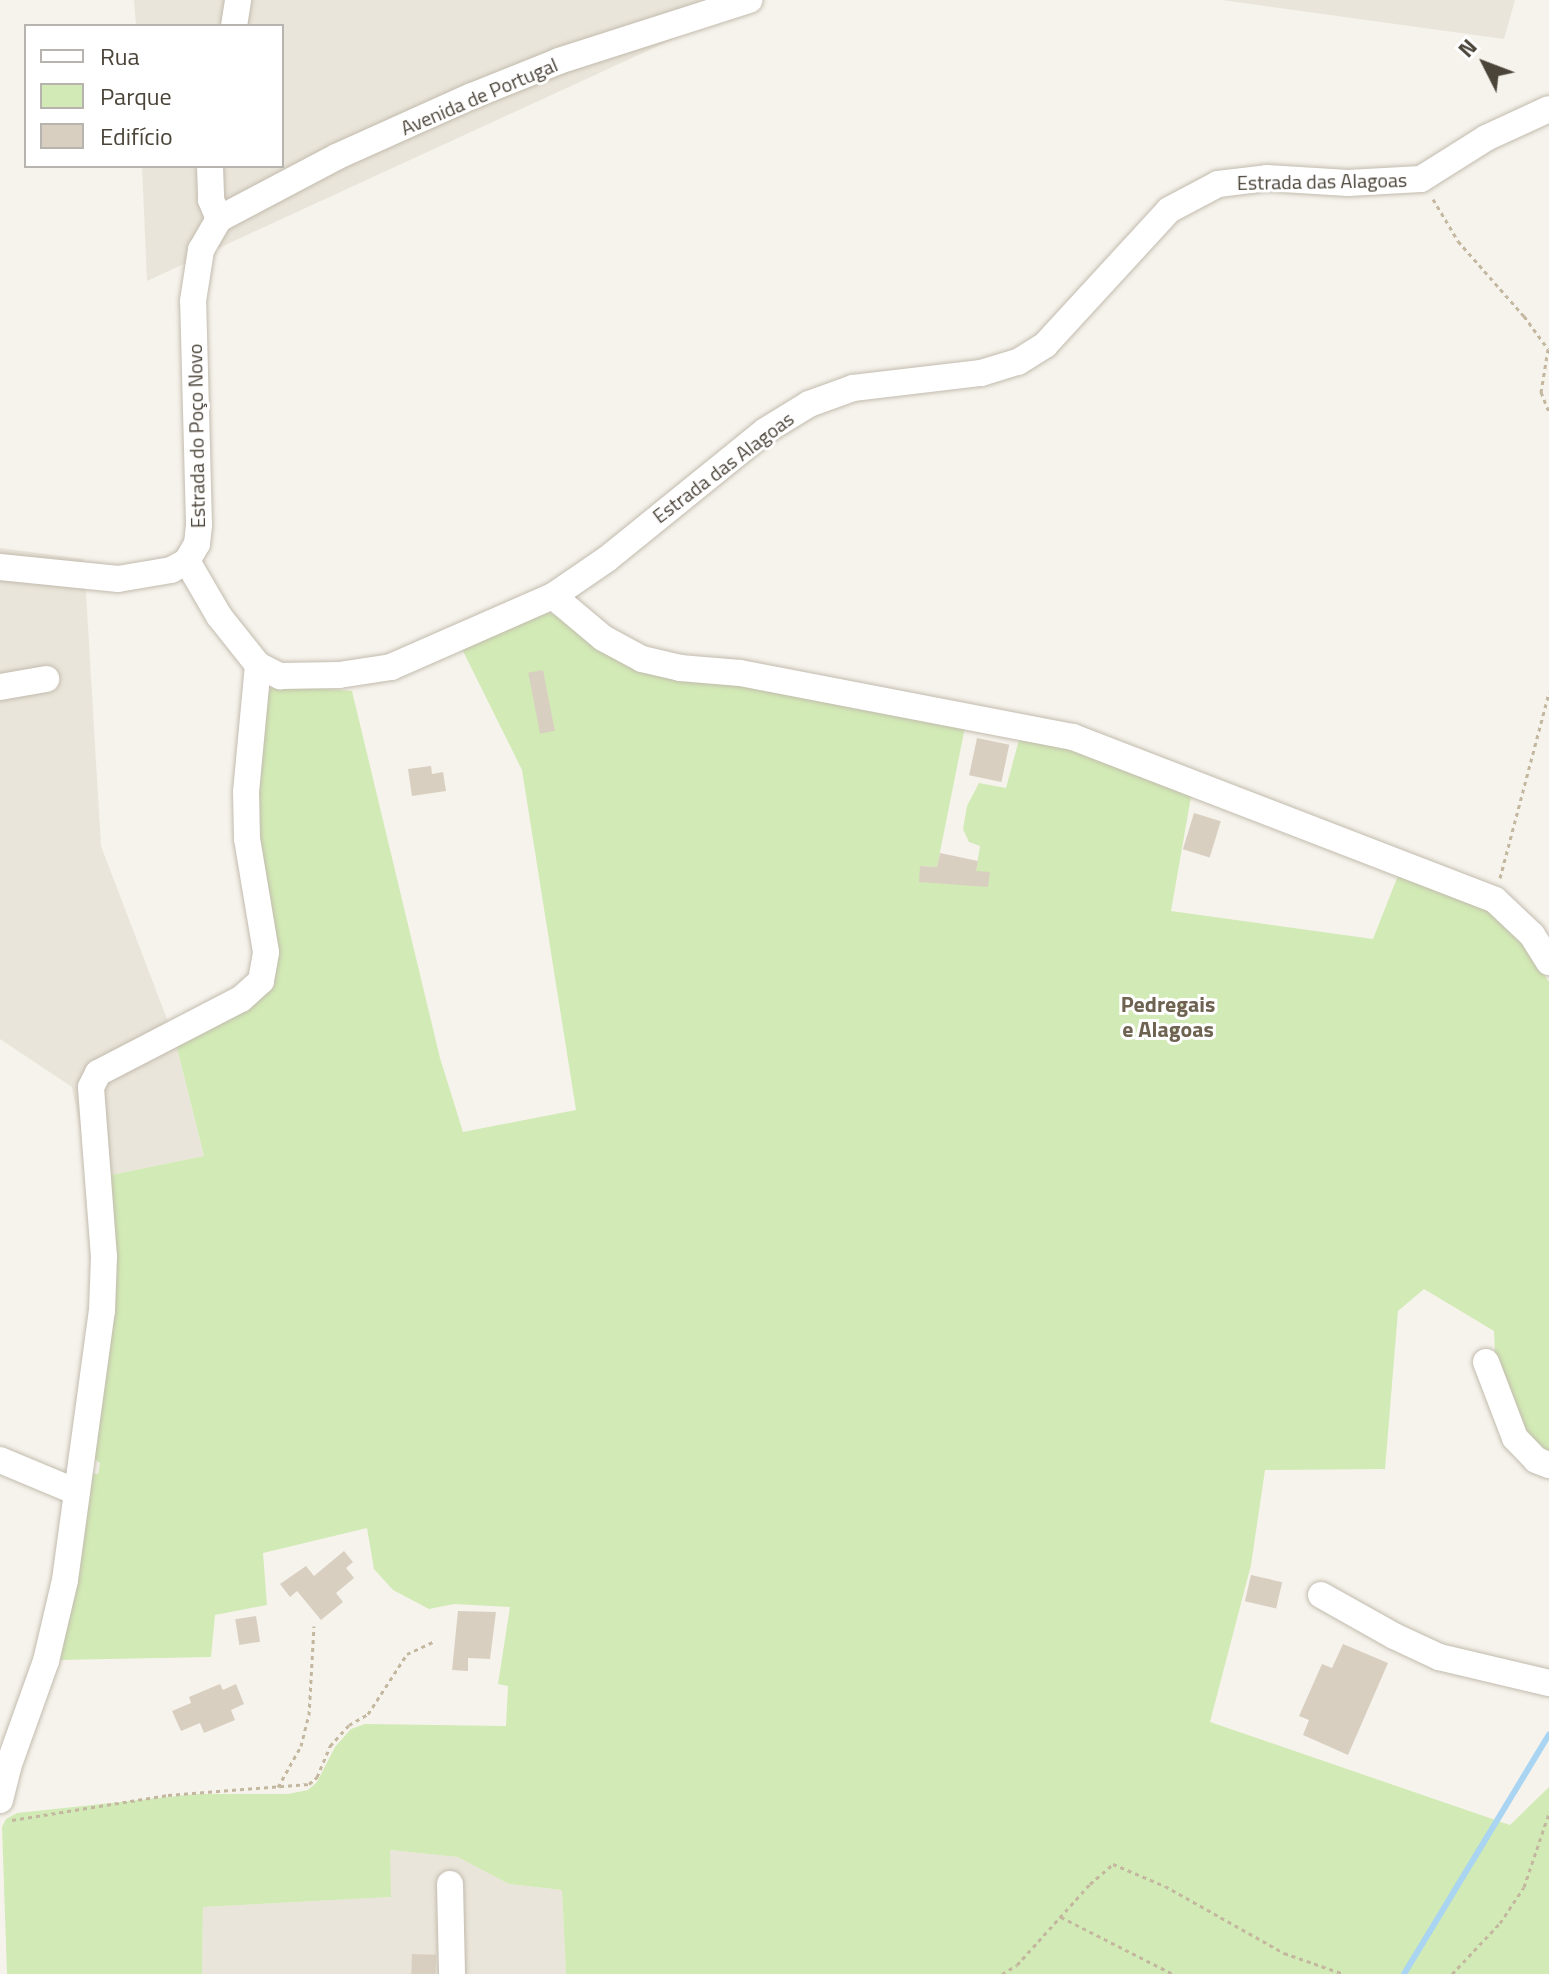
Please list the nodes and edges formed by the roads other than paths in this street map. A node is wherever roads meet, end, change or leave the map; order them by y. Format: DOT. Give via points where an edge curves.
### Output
graph roads {
  1 [pos="238,0"];
  2 [pos="749,0"];
  3 [pos="234,24"];
  4 [pos="1549,109"];
  5 [pos="210,168"];
  6 [pos="219,219"];
  7 [pos="187,561"];
  8 [pos="0,567"];
  9 [pos="553,596"];
  10 [pos="258,665"];
  11 [pos="46,679"];
  12 [pos="0,687"];
  13 [pos="1549,962"];
  14 [pos="1486,1362"];
  15 [pos="0,1460"];
  16 [pos="1549,1465"];
  17 [pos="77,1492"];
  18 [pos="1321,1595"];
  19 [pos="1549,1683"];
  20 [pos="0,1800"];
  21 [pos="450,1884"];
  22 [pos="452,1974"];
  1 -- 3 [label="street"];
  2 -- 6 [label="street, Avenida de Portugal" via="559,61 472,96 336,157"];
  4 -- 9 [label="street, Estrada das Alagoas" via="1486,138 1421,179 1348,183 1267,178 1218,184 1169,210 1045,345 1018,362 981,373 853,388 809,404 765,431"];
  5 -- 6 [label="street" via="211,200"];
  6 -- 7 [label="street, Estrada do Poço Novo" via="201,250 193,301 199,525 197,544"];
  7 -- 8 [label="street" via="171,570 118,579"];
  7 -- 10 [label="street" via="219,616"];
  9 -- 10 [label="street, Estrada das Alagoas" via="391,667 280,676"];
  9 -- 13 [label="street" via="603,638 642,659 1073,737 1495,900 1532,935"];
  10 -- 17 [label="street" via="246,792 247,839 266,952 261,981 241,999 98,1073 91,1087 104,1271"];
  11 -- 12 [label="street"];
  14 -- 16 [label="street" via="1515,1438 1536,1460"];
  15 -- 17 [label="street"];
  17 -- 20 [label="street" via="65,1580 46,1661"];
  18 -- 19 [label="street" via="1439,1657"];
  21 -- 22 [label="street"];
}
